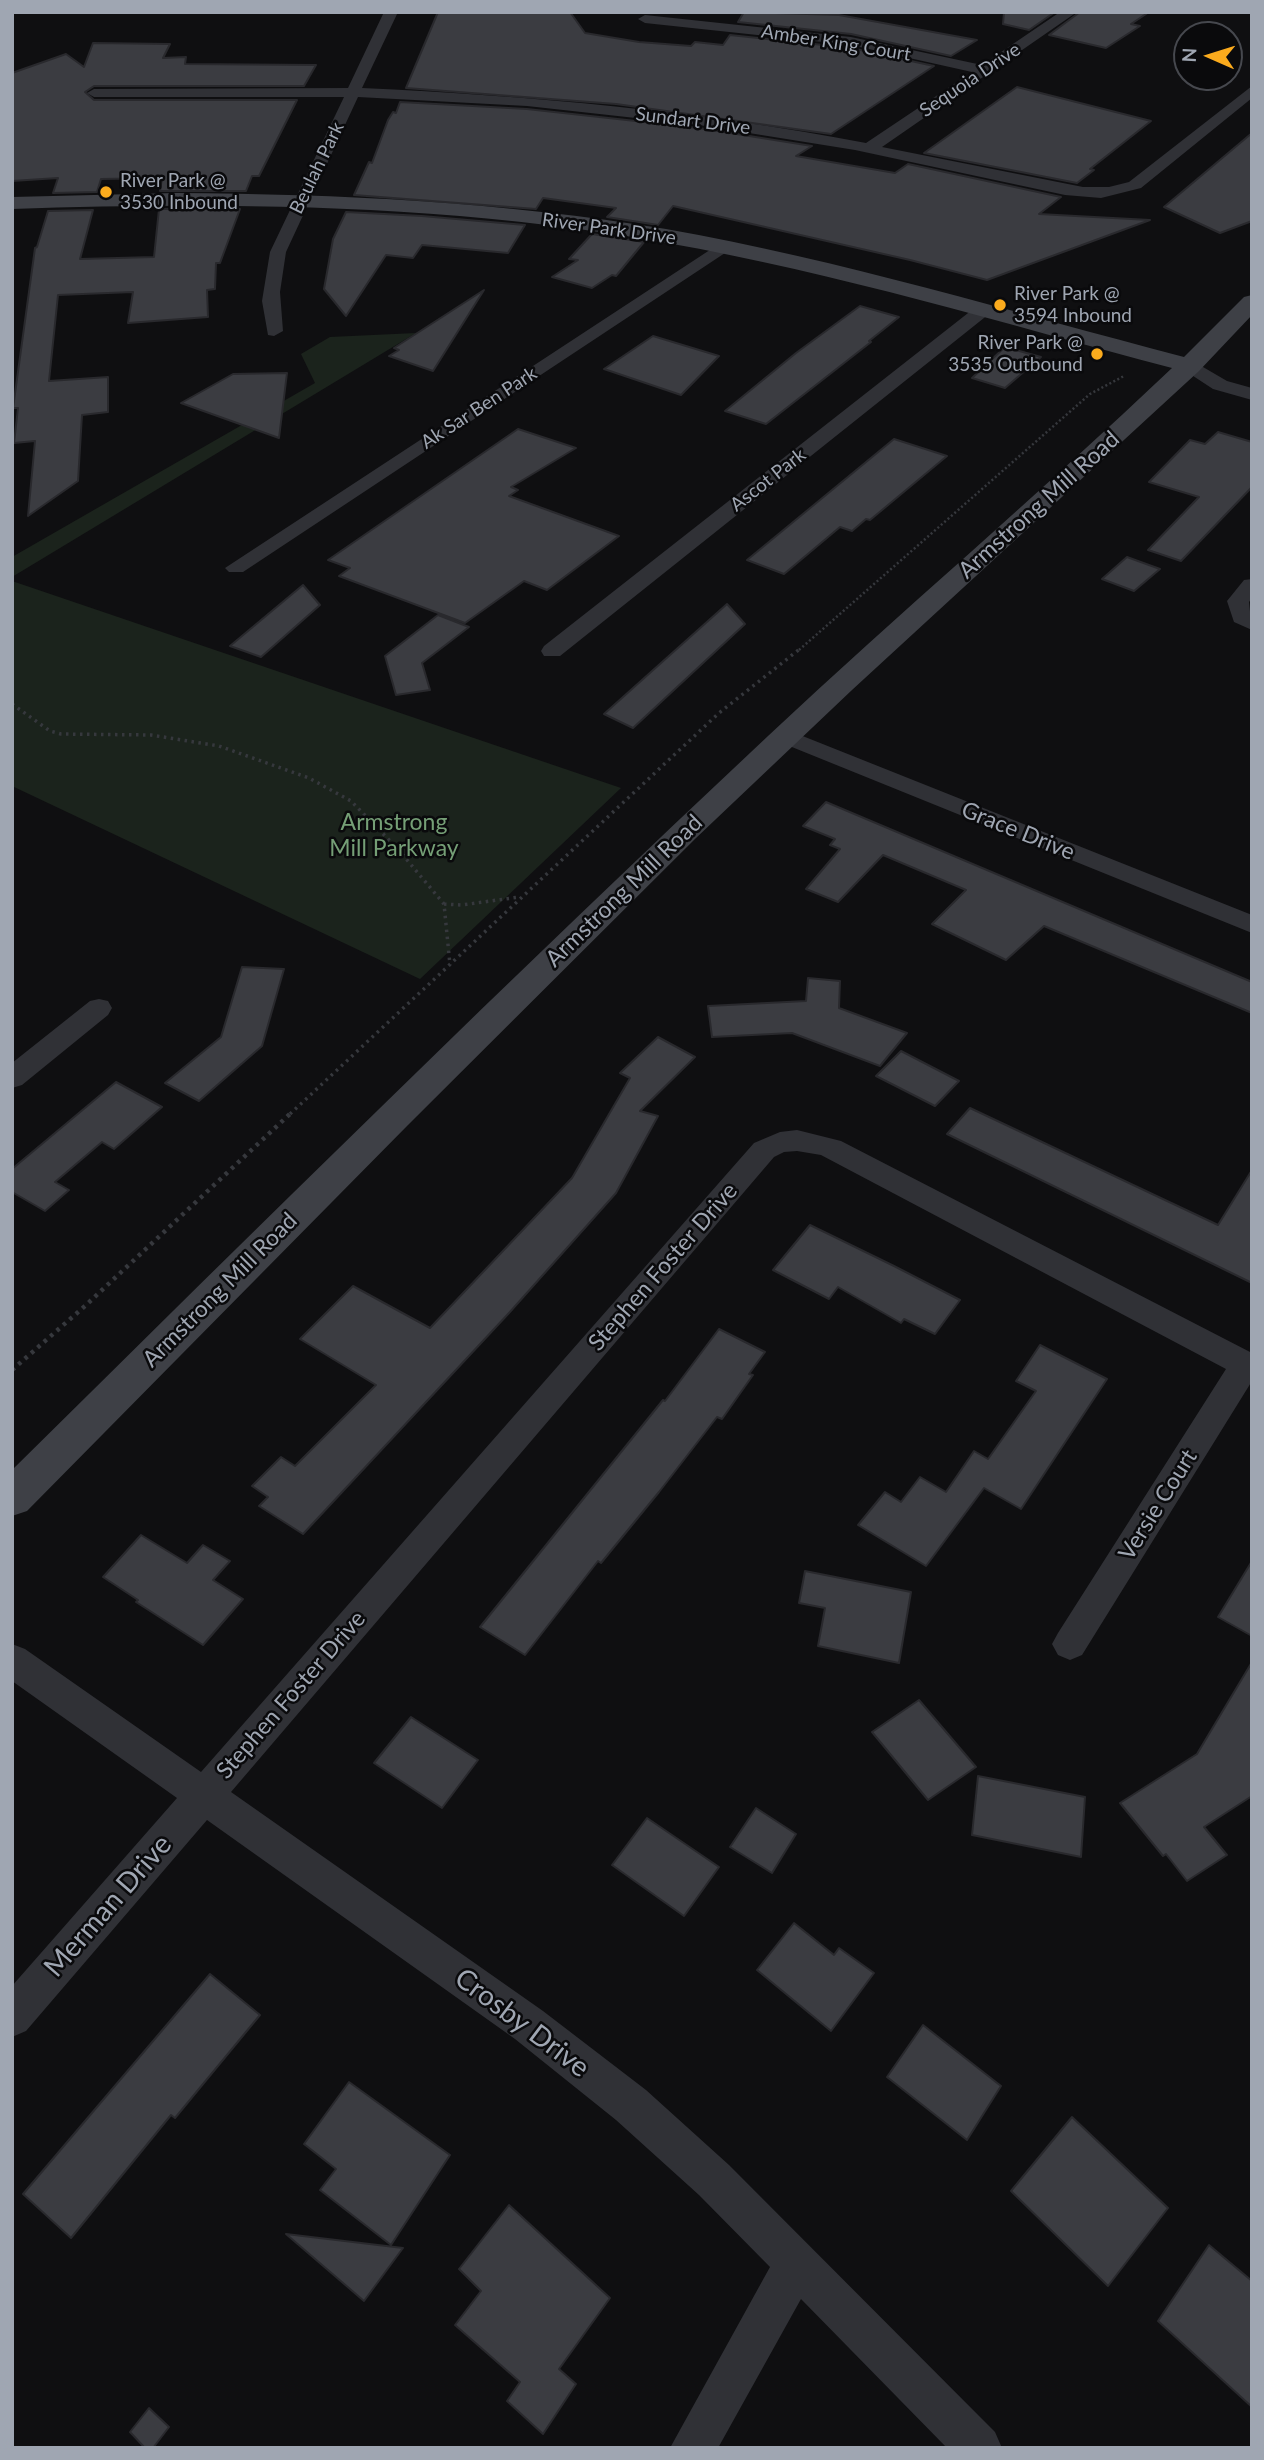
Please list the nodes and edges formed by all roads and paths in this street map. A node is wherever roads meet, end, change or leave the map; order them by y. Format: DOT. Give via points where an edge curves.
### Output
graph roads {
  1 [pos="391,12"];
  2 [pos="1070,12"];
  3 [pos="645,19"];
  4 [pos="984,70"];
  5 [pos="1252,90"];
  6 [pos="355,92"];
  7 [pos="94,93"];
  8 [pos="870,148"];
  9 [pos="300,201"];
  10 [pos="12,203"];
  11 [pos="722,247"];
  12 [pos="1252,302"];
  13 [pos="983,310"];
  14 [pos="274,331"];
  15 [pos="1191,366"];
  16 [pos="1234,369"];
  17 [pos="1130,374"];
  18 [pos="1252,394"];
  19 [pos="236,568"];
  20 [pos="1252,585"];
  21 [pos="1252,624"];
  22 [pos="552,651"];
  23 [pos="12,704"];
  24 [pos="785,736"];
  25 [pos="522,897"];
  26 [pos="444,904"];
  27 [pos="1252,925"];
  28 [pos="450,965"];
  29 [pos="99,1008"];
  30 [pos="12,1079"];
  31 [pos="1249,1367"];
  32 [pos="12,1370"];
  33 [pos="12,1498"];
  34 [pos="1070,1644"];
  35 [pos="12,1660"];
  36 [pos="203,1795"];
  37 [pos="12,2017"];
  38 [pos="797,2262"];
  39 [pos="693,2448"];
  40 [pos="979,2448"];
  1 -- 6 [label="street, Beulah Park"];
  2 -- 4 [label="street, Sequoia Drive"];
  3 -- 4 [label="street, Amber King Court" via="851,41"];
  4 -- 8 [label="street, Sequoia Drive"];
  5 -- 8 [label="street, Sundart Drive" via="1135,185 1112,193 1065,190"];
  6 -- 7 [label="street, Sundart Drive"];
  6 -- 8 [label="street, Sundart Drive" via="573,106"];
  6 -- 9 [label="street, Beulah Park"];
  9 -- 10 [label="main road, River Park Drive" via="156,198"];
  9 -- 11 [label="main road, River Park Drive" via="514,215"];
  9 -- 14 [label="street, Beulah Park" via="273,270"];
  11 -- 13 [label="main road, River Park Drive"];
  11 -- 19 [label="street, Ak Sar Ben Park"];
  12 -- 15 [label="main road, Armstrong Mill Road"];
  13 -- 15 [label="main road, River Park Drive"];
  13 -- 22 [label="street, Ascot Park"];
  15 -- 16 [label="street, River Park Drive"];
  15 -- 18 [label="street, River Park Drive" via="1220,385"];
  15 -- 24 [label="main road, Armstrong Mill Road"];
  17 -- 25 [label="path" via="1090,394 789,659 719,713"];
  20 -- 21 [label="street" via="1238,601 1242,617"];
  23 -- 26 [label="path" via="61,734 166,736 219,746 309,778 351,801 373,821"];
  24 -- 27 [label="street, Grace Drive"];
  24 -- 33 [label="main road, Armstrong Mill Road" via="479,1031"];
  25 -- 26 [label="path"];
  25 -- 28 [label="path"];
  26 -- 28 [label="path"];
  28 -- 32 [label="path"];
  29 -- 30 [label="street"];
  31 -- 34 [label="street, Versie Court"];
  31 -- 36 [label="street, Stephen Foster Drive" via="831,1148 811,1140 774,1144 764,1150"];
  35 -- 36 [label="street, Crosby Drive"];
  36 -- 37 [label="street, Merman Drive"];
  36 -- 38 [label="street, Crosby Drive" via="529,2025 631,2105"];
  38 -- 39 [label="street"];
  38 -- 40 [label="street, Crosby Drive"];
}
